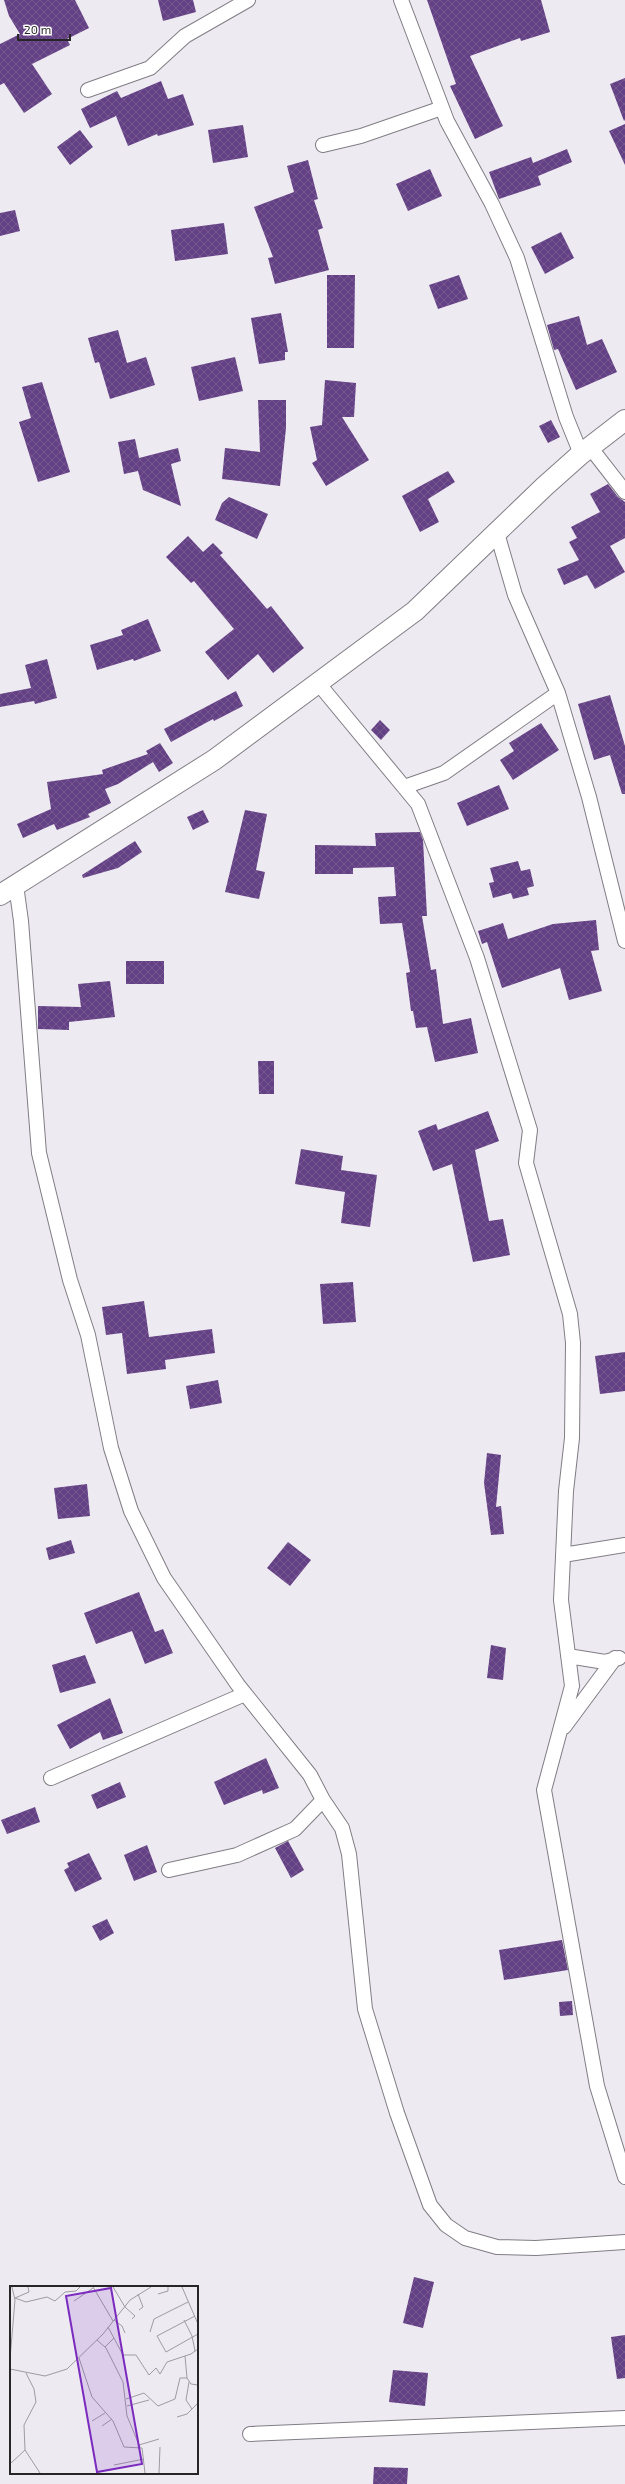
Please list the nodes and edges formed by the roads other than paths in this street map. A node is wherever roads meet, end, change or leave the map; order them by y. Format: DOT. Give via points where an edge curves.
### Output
graph roads {
  1 [pos="248,0"];
  2 [pos="401,0"];
  3 [pos="88,90"];
  4 [pos="442,108"];
  5 [pos="323,145"];
  6 [pos="625,420"];
  7 [pos="586,450"];
  8 [pos="625,492"];
  9 [pos="496,533"];
  10 [pos="318,683"];
  11 [pos="558,693"];
  12 [pos="404,787"];
  13 [pos="8,890"];
  14 [pos="625,941"];
  15 [pos="625,1545"];
  16 [pos="563,1555"];
  17 [pos="568,1656"];
  18 [pos="620,1658"];
  19 [pos="245,1694"];
  20 [pos="559,1734"];
  21 [pos="51,1778"];
  22 [pos="323,1800"];
  23 [pos="169,1870"];
  24 [pos="625,2177"];
  25 [pos="625,2242"];
  26 [pos="625,2418"];
  27 [pos="250,2434"];
  1 -- 3 [label="street" via="185,36 150,68"];
  2 -- 4 [label="street"];
  4 -- 5 [label="street" via="361,136"];
  4 -- 7 [label="street" via="517,258 566,417"];
  6 -- 7 [label="street"];
  7 -- 8 [label="street"];
  7 -- 9 [label="street"];
  9 -- 10 [label="street" via="415,612"];
  9 -- 11 [label="street" via="515,595"];
  10 -- 12 [label="street"];
  10 -- 13 [label="street" via="214,760"];
  11 -- 12 [label="street" via="444,773"];
  11 -- 14 [label="street" via="589,796"];
  12 -- 16 [label="street" via="418,804 481,973 530,1130 526,1163 570,1314 573,1343 572,1438"];
  13 -- 19 [label="street" via="21,921 39,1152 70,1280 88,1335 111,1448 131,1511 164,1578"];
  15 -- 16 [label="street"];
  16 -- 17 [label="street" via="561,1600"];
  17 -- 18 [label="street" via="605,1662"];
  17 -- 20 [label="street" via="572,1686"];
  18 -- 20 [label="street"];
  19 -- 21 [label="street"];
  19 -- 22 [label="street" via="310,1775"];
  20 -- 24 [label="street" via="544,1790 597,2086"];
  22 -- 23 [label="street" via="295,1829 237,1855"];
  22 -- 25 [label="street" via="342,1828 349,1854 365,2009 430,2205 446,2225 466,2238 497,2247 536,2248"];
  26 -- 27 [label="street"];
}
